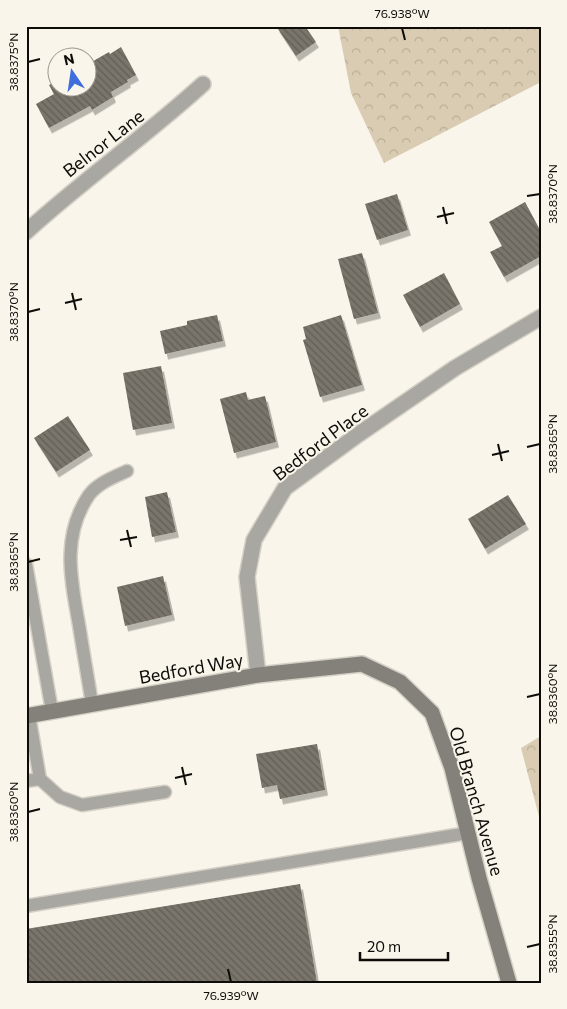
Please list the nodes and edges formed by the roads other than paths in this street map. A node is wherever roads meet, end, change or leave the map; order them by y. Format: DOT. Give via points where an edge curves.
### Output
graph roads {
  1 [pos="203,84"];
  2 [pos="26,232"];
  3 [pos="541,317"];
  4 [pos="127,471"];
  5 [pos="26,564"];
  6 [pos="362,664"];
  7 [pos="258,675"];
  8 [pos="92,704"];
  9 [pos="52,711"];
  10 [pos="28,715"];
  11 [pos="40,779"];
  12 [pos="26,781"];
  13 [pos="166,792"];
  14 [pos="468,833"];
  15 [pos="26,906"];
  16 [pos="509,983"];
  1 -- 2 [label="street, Belnor Lane"];
  3 -- 7 [label="street, Bedford Place" via="455,368 285,488 254,540 247,577"];
  4 -- 8 [label="lane" via="107,479 90,494 78,518 71,543 70,571"];
  5 -- 9 [label="lane"];
  6 -- 7 [label="street, Bedford Way"];
  6 -- 14 [label="street, Old Branch Avenue" via="400,682 432,713 452,768"];
  7 -- 8 [label="street, Bedford Way"];
  8 -- 9 [label="street, Bedford Way"];
  9 -- 10 [label="street, Bedford Way"];
  10 -- 11 [label="lane"];
  11 -- 12 [label="lane"];
  11 -- 13 [label="lane" via="60,797 82,805"];
  14 -- 15 [label="lane"];
  14 -- 16 [label="street, Old Branch Avenue"];
}
